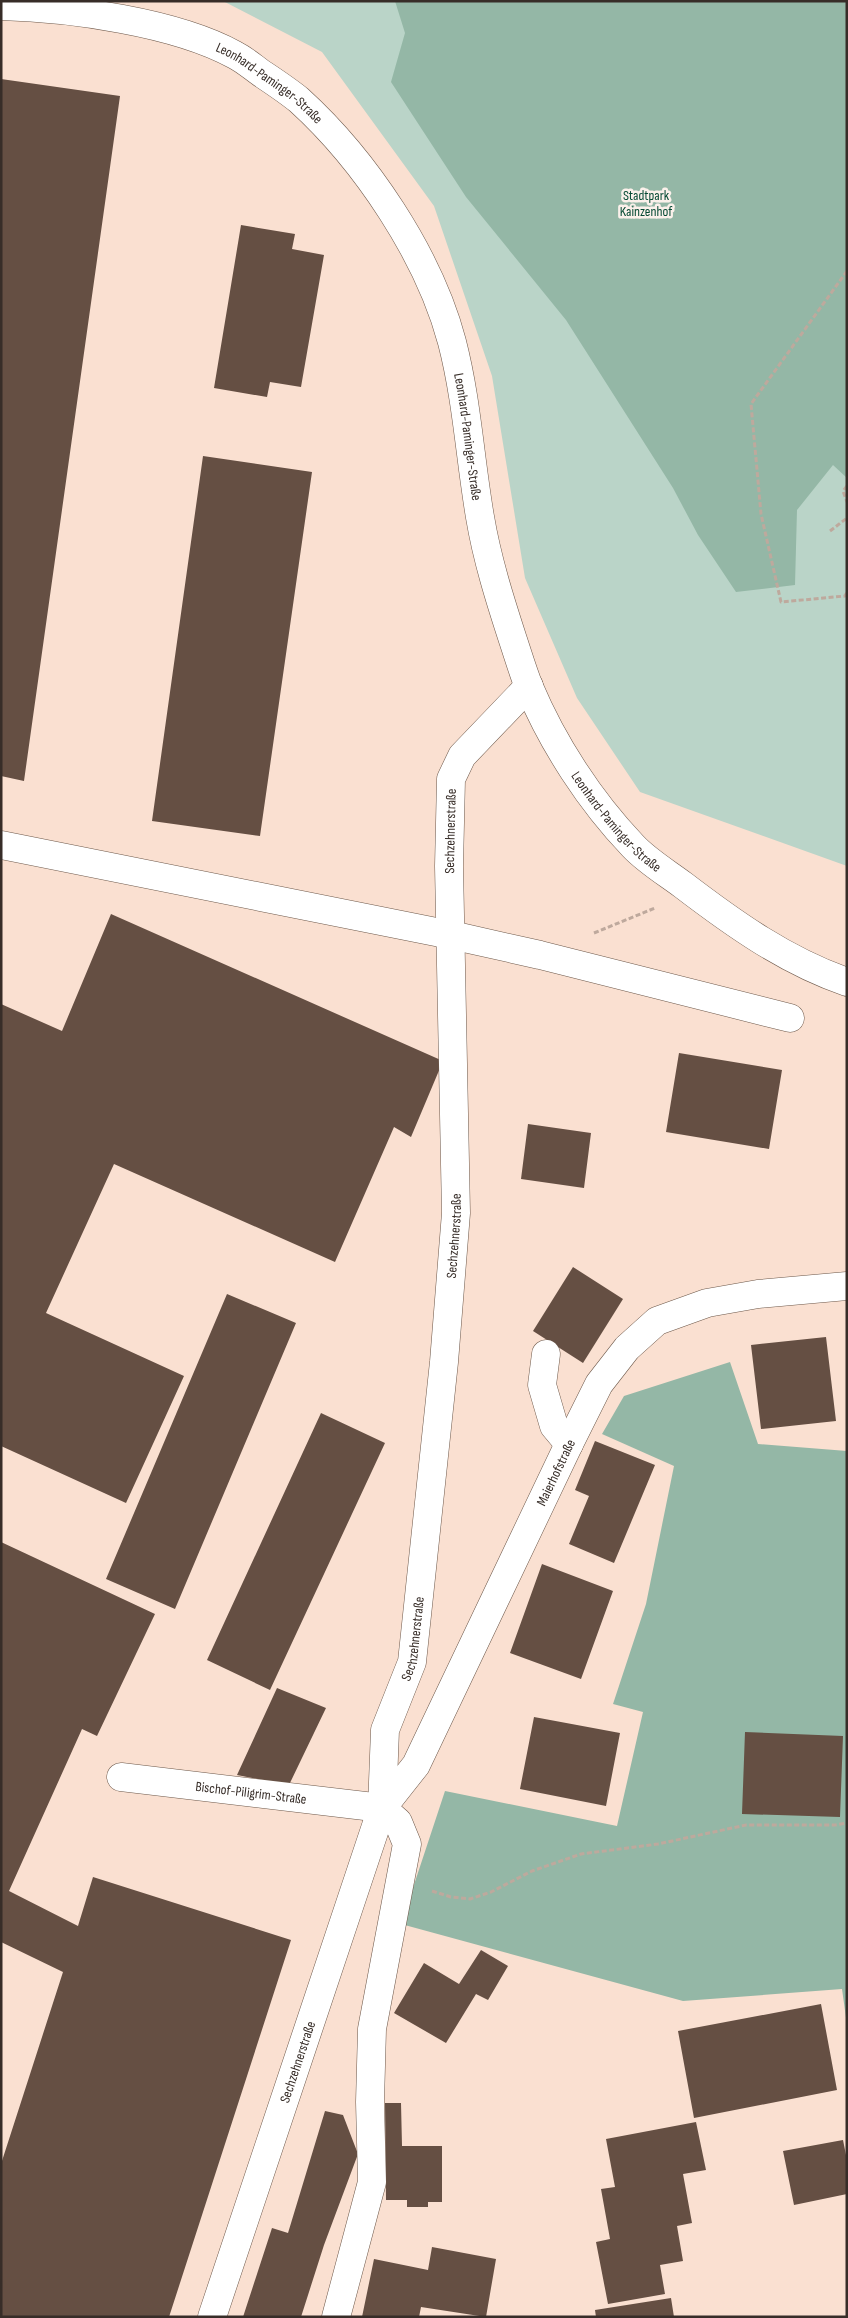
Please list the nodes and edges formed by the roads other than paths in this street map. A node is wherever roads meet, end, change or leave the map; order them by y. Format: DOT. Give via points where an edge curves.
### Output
graph roads {
  1 [pos="1,6"];
  2 [pos="528,686"];
  3 [pos="1,845"];
  4 [pos="451,935"];
  5 [pos="847,982"];
  6 [pos="790,1018"];
  7 [pos="847,1286"];
  8 [pos="546,1354"];
  9 [pos="569,1444"];
  10 [pos="121,1777"];
  11 [pos="382,1808"];
  12 [pos="212,2317"];
  13 [pos="336,2317"];
  1 -- 2 [label="street, Leonhard-Paminger-Straße" via="48,7 135,22 189,36 235,55 297,98 366,173 432,284 451,339 466,407 480,517 497,591"];
  2 -- 4 [label="street, Sechzehnerstraße" via="462,756 451,779"];
  2 -- 5 [label="street, Leonhard-Paminger-Straße" via="556,741 597,806 635,849 742,930 819,972"];
  3 -- 4 [label="street"];
  4 -- 6 [label="street"];
  4 -- 11 [label="street, Sechzehnerstraße" via="456,1213 444,1362 412,1662 385,1730"];
  7 -- 9 [label="street, Maierhofstraße" via="758,1294 707,1303 657,1321 627,1348 599,1384"];
  8 -- 9 [label="street" via="542,1385 554,1426"];
  9 -- 11 [label="street, Maierhofstraße" via="416,1765"];
  10 -- 11 [label="street, Bischof-Piligrim-Straße"];
  11 -- 12 [label="street, Sechzehnerstraße"];
  11 -- 13 [label="street" via="398,1822 407,1844 372,2030 372,2182"];
}
